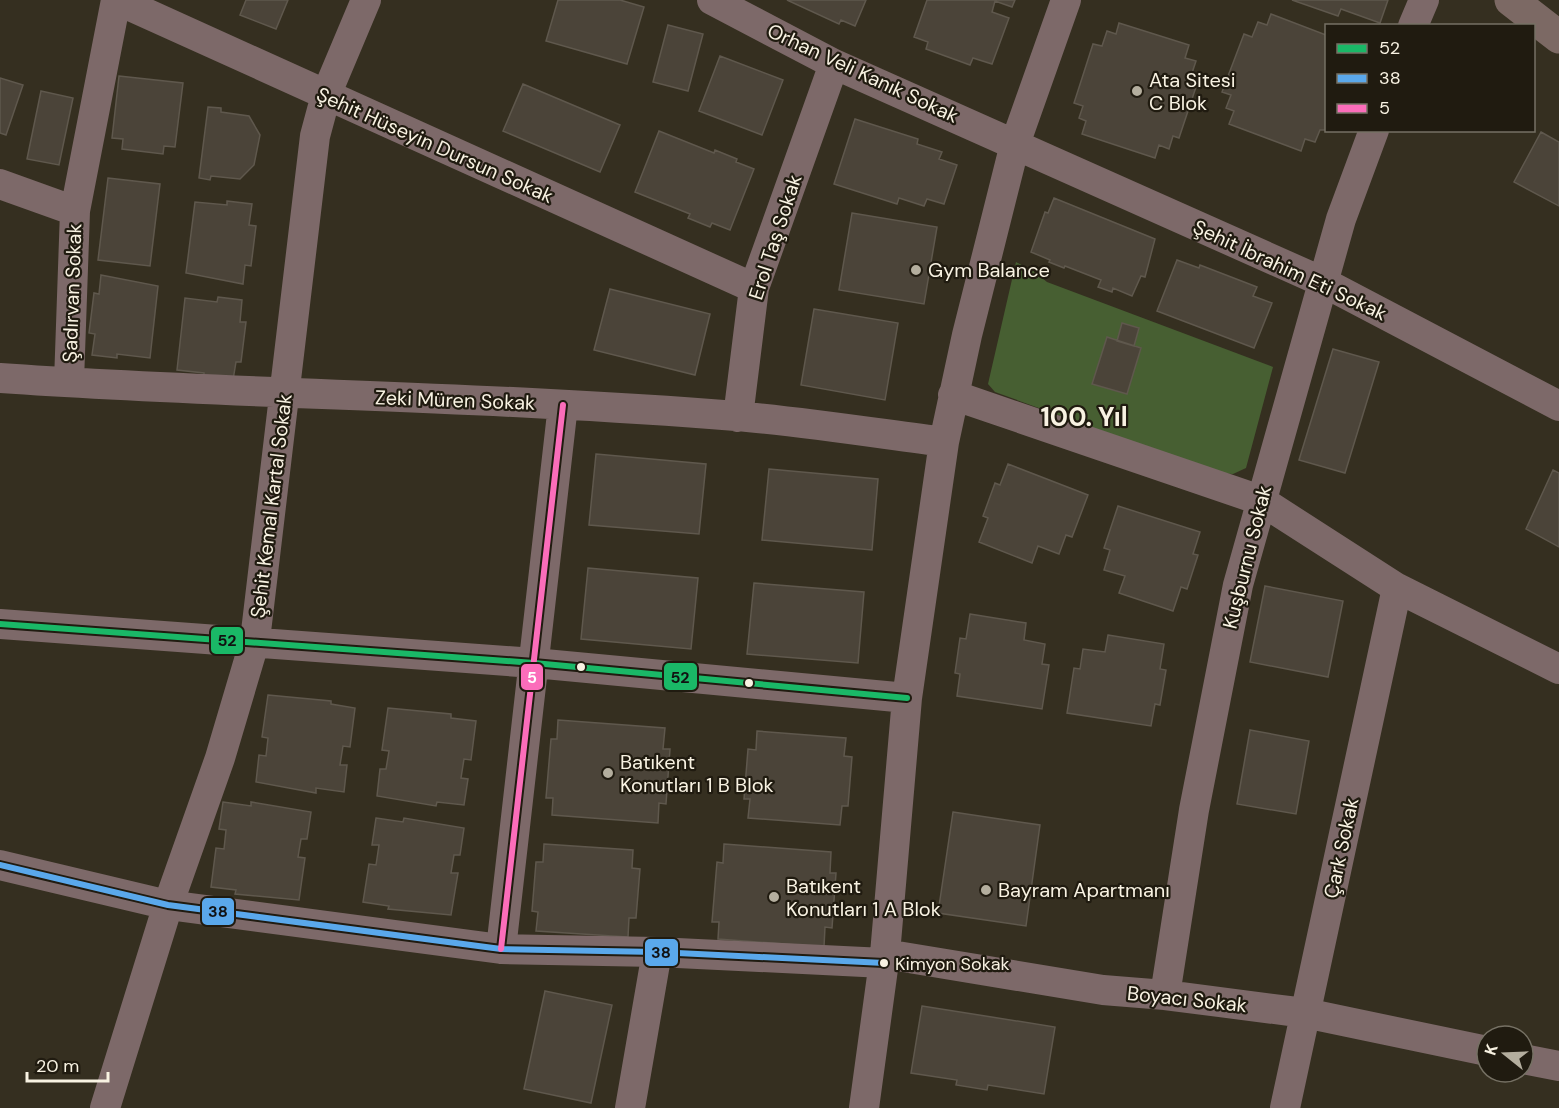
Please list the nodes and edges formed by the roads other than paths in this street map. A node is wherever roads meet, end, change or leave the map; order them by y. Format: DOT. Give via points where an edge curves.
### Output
graph roads {
  1 [pos="117,0"];
  2 [pos="366,0"];
  3 [pos="1066,0"];
  4 [pos="1424,0"];
  5 [pos="1511,0"];
  6 [pos="721,2"];
  7 [pos="1414,24"];
  8 [pos="1559,38"];
  9 [pos="834,64"];
  10 [pos="326,95"];
  11 [pos="1373,132"];
  12 [pos="1015,144"];
  13 [pos="0,184"];
  14 [pos="75,211"];
  15 [pos="1323,282"];
  16 [pos="754,288"];
  17 [pos="0,378"];
  18 [pos="69,382"];
  19 [pos="284,394"];
  20 [pos="953,394"];
  21 [pos="1558,404"];
  22 [pos="563,405"];
  23 [pos="738,417"];
  24 [pos="944,442"];
  25 [pos="1260,500"];
  26 [pos="1397,588"];
  27 [pos="0,624"];
  28 [pos="255,640"];
  29 [pos="534,663"];
  30 [pos="1559,669"];
  31 [pos="907,698"];
  32 [pos="0,865"];
  33 [pos="168,905"];
  34 [pos="501,949"];
  35 [pos="657,952"];
  36 [pos="885,958"];
  37 [pos="1165,994"];
  38 [pos="1305,1013"];
  39 [pos="1475,1048"];
  40 [pos="1535,1061"];
  41 [pos="1559,1066"];
  42 [pos="105,1108"];
  43 [pos="630,1108"];
  44 [pos="864,1108"];
  45 [pos="1285,1108"];
  1 -- 10 [label="street, Şehit Hüseyin Dursun Sokak"];
  1 -- 14 [label="street"];
  2 -- 10 [label="street, Şehit Kemal Kartal Sokak"];
  3 -- 12 [label="street"];
  4 -- 7 [label="street"];
  5 -- 8 [label="main road"];
  6 -- 9 [label="street, Orhan Veli Kanık Sokak"];
  9 -- 12 [label="street, Orhan Veli Kanık Sokak"];
  9 -- 16 [label="street, Erol Taş Sokak"];
  10 -- 16 [label="street, Şehit Hüseyin Dursun Sokak"];
  10 -- 19 [label="street, Şehit Kemal Kartal Sokak" via="315,136"];
  11 -- 15 [label="street, Kuşburnu Sokak"];
  12 -- 15 [label="street, Şehit İbrahim Eti Sokak"];
  12 -- 20 [label="street"];
  13 -- 14 [label="street, Şadırvan Sokak"];
  14 -- 18 [label="street, Şadırvan Sokak"];
  15 -- 21 [label="street, Şehit İbrahim Eti Sokak"];
  15 -- 25 [label="street, Kuşburnu Sokak"];
  16 -- 23 [label="street, Erol Taş Sokak"];
  17 -- 18 [label="street, Zeki Müren Sokak"];
  18 -- 19 [label="street, Zeki Müren Sokak"];
  19 -- 22 [label="street, Zeki Müren Sokak"];
  19 -- 28 [label="street, Şehit Kemal Kartal Sokak"];
  20 -- 24 [label="street"];
  20 -- 25 [label="street"];
  22 -- 23 [label="street, Zeki Müren Sokak"];
  22 -- 29 [label="street"];
  23 -- 24 [label="street, Zeki Müren Sokak"];
  24 -- 31 [label="street"];
  25 -- 26 [label="street"];
  25 -- 37 [label="street, Kuşburnu Sokak" via="1214,704"];
  26 -- 30 [label="street"];
  26 -- 38 [label="street, Çark Sokak"];
  27 -- 28 [label="street"];
  28 -- 29 [label="street"];
  28 -- 33 [label="street, Şehit Kemal Kartal Sokak" via="220,758"];
  29 -- 31 [label="street"];
  29 -- 34 [label="street"];
  31 -- 36 [label="street"];
  32 -- 33 [label="street, Boyacı Sokak"];
  33 -- 34 [label="street, Boyacı Sokak"];
  33 -- 42 [label="street, Şehit Kemal Kartal Sokak"];
  34 -- 35 [label="street, Boyacı Sokak"];
  35 -- 36 [label="street, Boyacı Sokak"];
  35 -- 43 [label="street"];
  36 -- 37 [label="street, Boyacı Sokak" via="1103,990"];
  36 -- 44 [label="street"];
  37 -- 38 [label="street, Boyacı Sokak"];
  38 -- 39 [label="street, Boyacı Sokak"];
  38 -- 45 [label="street, Çark Sokak"];
  40 -- 41 [label="street"];
}
